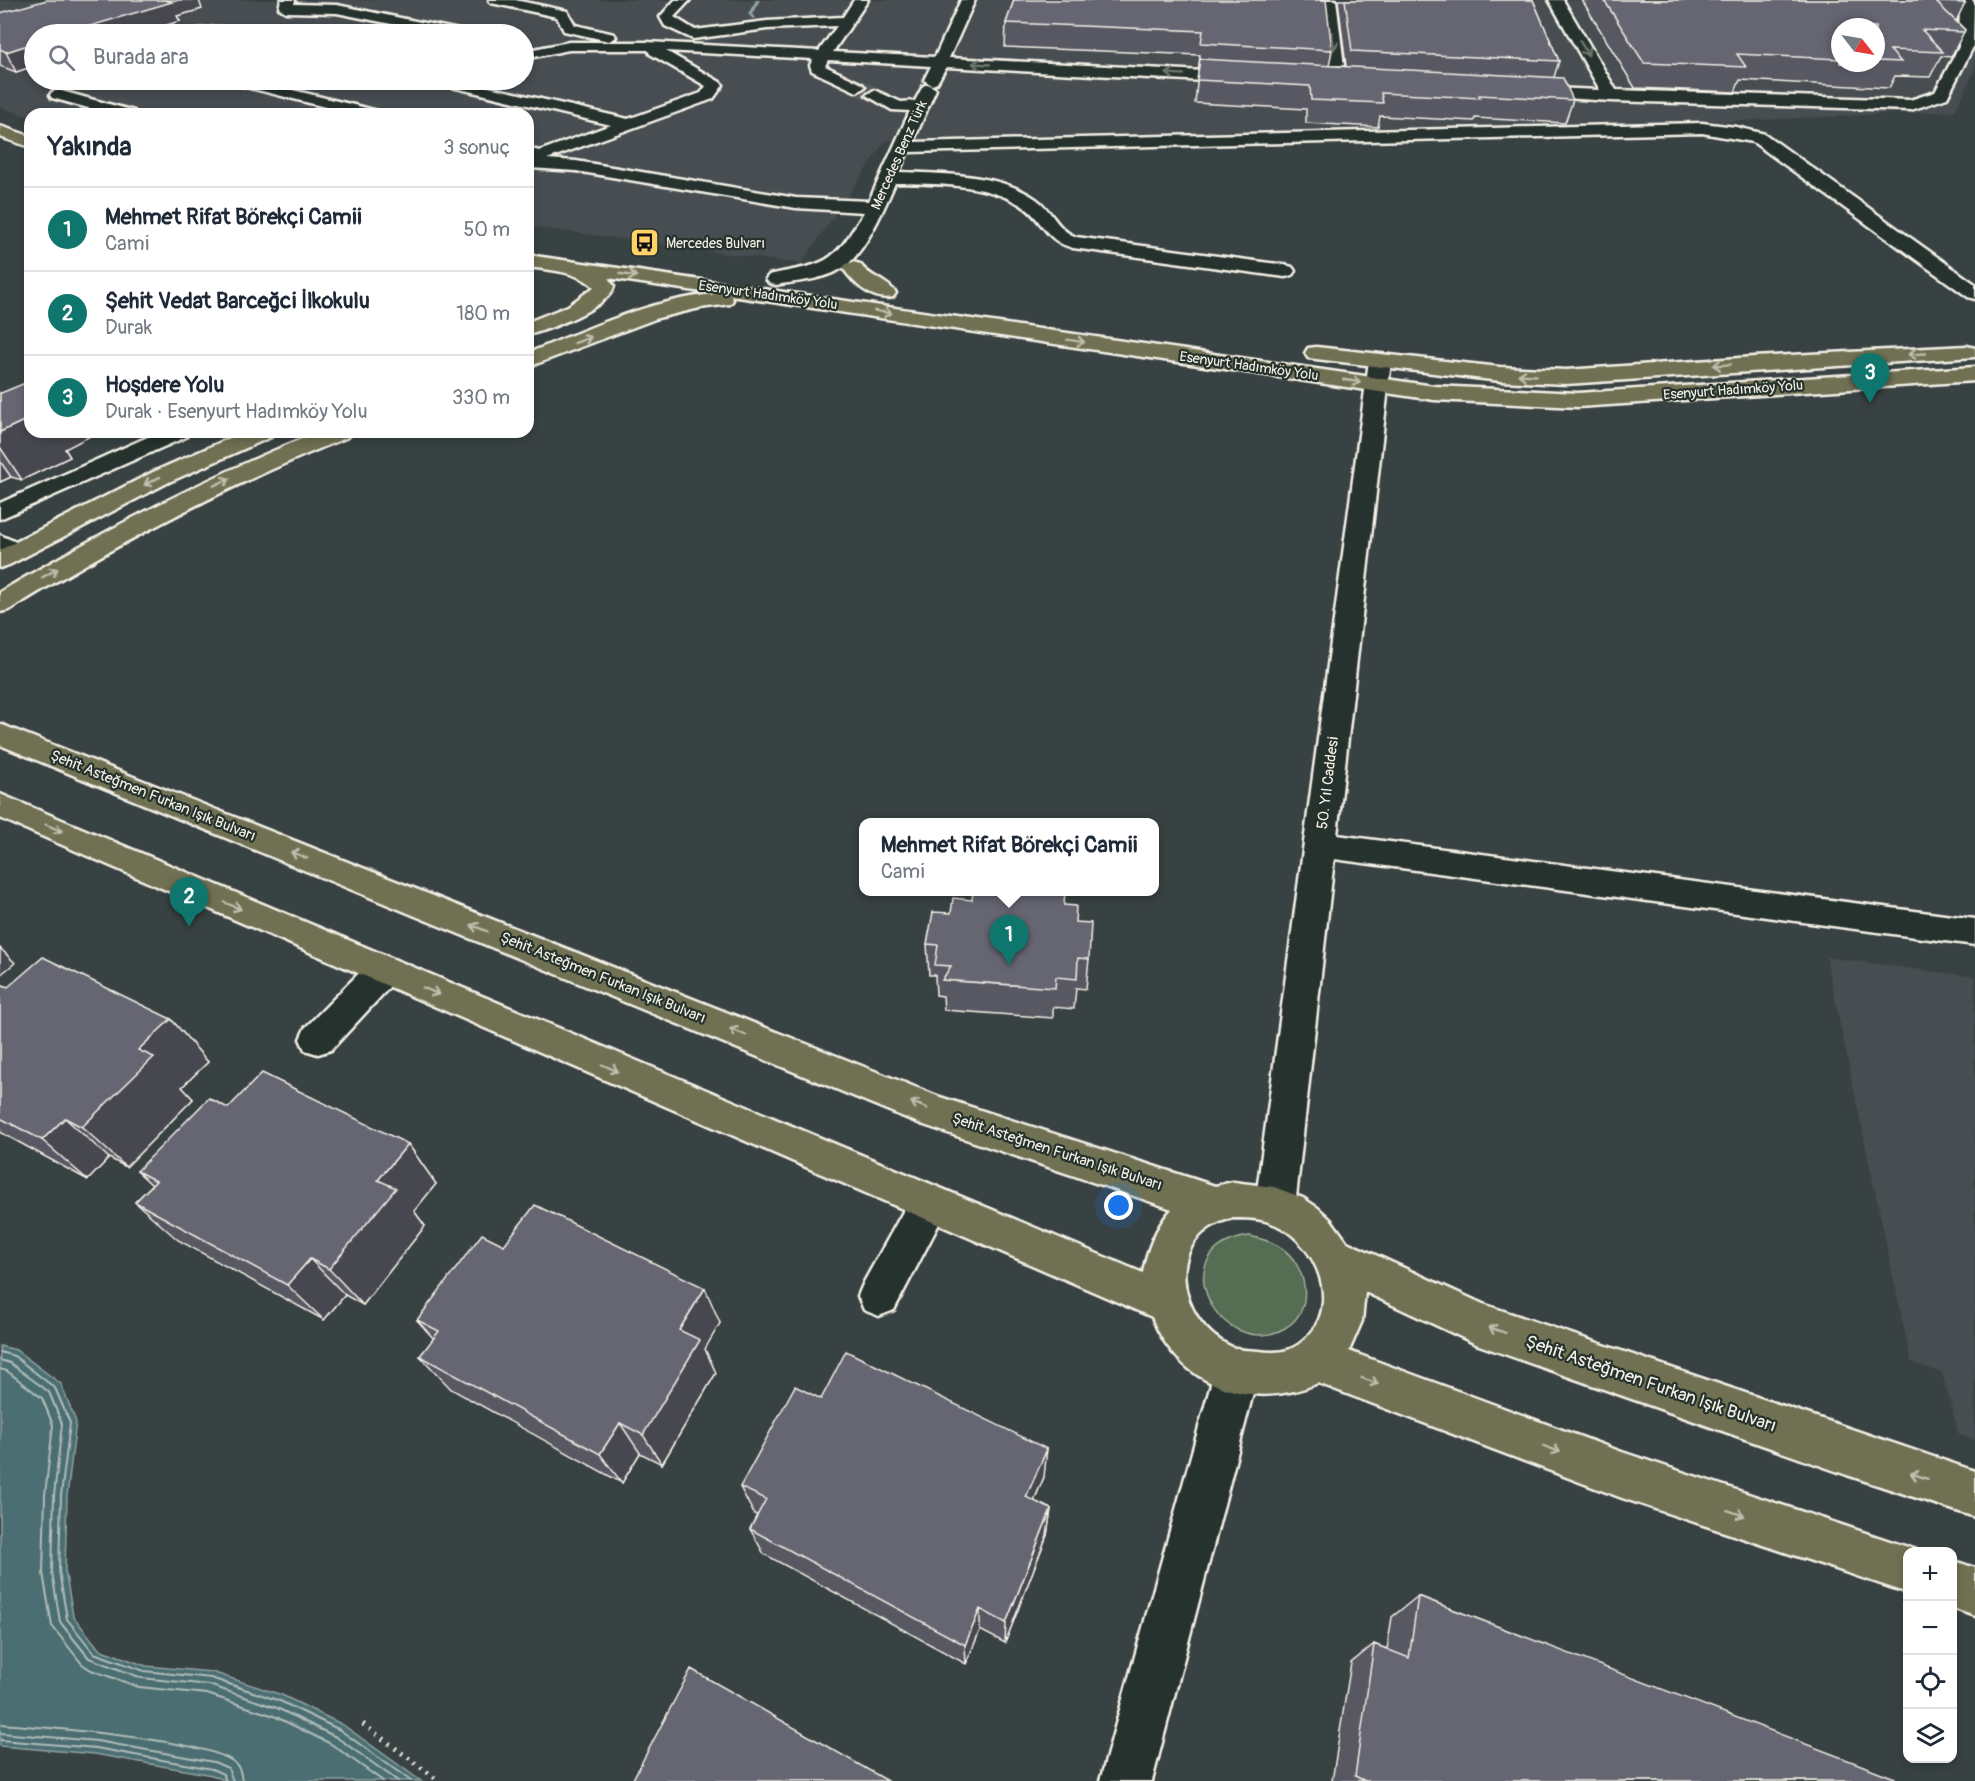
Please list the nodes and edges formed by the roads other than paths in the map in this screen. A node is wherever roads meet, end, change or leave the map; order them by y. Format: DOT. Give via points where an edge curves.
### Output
graph roads {
  1 [pos="288,0"];
  2 [pos="495,0"];
  3 [pos="683,0"];
  4 [pos="861,0"];
  5 [pos="968,0"];
  6 [pos="1329,0"];
  7 [pos="1556,0"];
  8 [pos="1964,0"];
  9 [pos="846,21"];
  10 [pos="410,24"];
  11 [pos="693,35"];
  12 [pos="647,46"];
  13 [pos="718,50"];
  14 [pos="744,52"];
  15 [pos="534,53"];
  16 [pos="823,56"];
  17 [pos="938,62"];
  18 [pos="700,75"];
  19 [pos="1256,78"];
  20 [pos="1338,82"];
  21 [pos="857,87"];
  22 [pos="275,90"];
  23 [pos="483,90"];
  24 [pos="1504,91"];
  25 [pos="58,95"];
  26 [pos="874,96"];
  27 [pos="1611,96"];
  28 [pos="919,106"];
  29 [pos="106,108"];
  30 [pos="348,108"];
  31 [pos="629,124"];
  32 [pos="0,131"];
  33 [pos="24,140"];
  34 [pos="901,147"];
  35 [pos="534,154"];
  36 [pos="534,164"];
  37 [pos="888,177"];
  38 [pos="872,214"];
  39 [pos="534,242"];
  40 [pos="534,262"];
  41 [pos="554,264"];
  42 [pos="853,268"];
  43 [pos="1285,271"];
  44 [pos="776,279"];
  45 [pos="826,285"];
  46 [pos="886,293"];
  47 [pos="1975,293"];
  48 [pos="908,296"];
  49 [pos="796,299"];
  50 [pos="849,307"];
  51 [pos="534,327"];
  52 [pos="1299,350"];
  53 [pos="1975,351"];
  54 [pos="534,359"];
  55 [pos="1379,373"];
  56 [pos="1975,374"];
  57 [pos="165,438"];
  58 [pos="250,438"];
  59 [pos="326,438"];
  60 [pos="0,512"];
  61 [pos="5,551"];
  62 [pos="0,604"];
  63 [pos="0,734"];
  64 [pos="0,805"];
  65 [pos="1320,845"];
  66 [pos="1975,932"];
  67 [pos="383,971"];
  68 [pos="318,1039"];
  69 [pos="929,1203"];
  70 [pos="1213,1204"];
  71 [pos="1275,1206"];
  72 [pos="1335,1257"];
  73 [pos="879,1296"];
  74 [pos="1166,1302"];
  75 [pos="1315,1360"];
  76 [pos="1237,1370"];
  77 [pos="1975,1494"];
  78 [pos="1903,1567"];
  79 [pos="1957,1585"];
  80 [pos="1975,1592"];
  81 [pos="1126,1781"];
  1 -- 10 [label="street" via="286,8 293,10 337,9"];
  2 -- 12 [label="street" via="562,14 569,28"];
  3 -- 11 [label="street" via="667,17 670,23"];
  4 -- 9 [label="street"];
  5 -- 17 [label="street, Mercedes Benz Türk"];
  6 -- 20 [label="street, one-way"];
  7 -- 27 [label="street, one-way"];
  8 -- 27 [label="street" via="1966,47 1941,95 1911,105"];
  9 -- 11 [label="street" via="767,25"];
  9 -- 16 [label="street"];
  11 -- 13 [label="street"];
  12 -- 13 [label="street"];
  12 -- 15 [label="street" via="569,46"];
  12 -- 18 [label="street"];
  13 -- 14 [label="street"];
  14 -- 16 [label="street"];
  14 -- 18 [label="street" via="696,57 688,64"];
  16 -- 17 [label="street"];
  16 -- 21 [label="street" via="817,68"];
  19 -- 17 [label="street, one-way"];
  17 -- 28 [label="street, Mercedes Benz Türk"];
  18 -- 31 [label="street" via="715,84 707,96"];
  22 -- 30 [label="street"];
  23 -- 31 [label="street"];
  24 -- 27 [label="street"];
  25 -- 29 [label="street"];
  26 -- 28 [label="street" via="898,107"];
  28 -- 34 [label="street, Mercedes Benz Türk"];
  31 -- 35 [label="street" via="540,156"];
  32 -- 33 [label="main road"];
  34 -- 37 [label="street, Mercedes Benz Türk"];
  34 -- 47 [label="street" via="1702,128 1736,132 1759,138"];
  36 -- 38 [label="street" via="576,166"];
  37 -- 38 [label="street, Mercedes Benz Türk"];
  37 -- 43 [label="street" via="960,181 1013,194 1033,205 1058,236 1073,242"];
  38 -- 42 [label="street, Mercedes Benz Türk" via="872,228"];
  38 -- 44 [label="street, Mercedes Benz Türk" via="844,257 825,268"];
  39 -- 44 [label="main road, Esenyurt Hadımköy Yolu"];
  40 -- 41 [label="main road, Esenyurt Hadımköy Yolu"];
  41 -- 49 [label="main road, Esenyurt Hadımköy Yolu, one-way"];
  41 -- 51 [label="main road" via="596,278 604,286 603,291 575,310"];
  42 -- 45 [label="street"];
  42 -- 46 [label="main road" via="860,278"];
  44 -- 45 [label="main road, Esenyurt Hadımköy Yolu"];
  45 -- 46 [label="main road, Esenyurt Hadımköy Yolu"];
  45 -- 49 [label="street"];
  46 -- 48 [label="main road, Esenyurt Hadımköy Yolu"];
  49 -- 50 [label="main road, Esenyurt Hadımköy Yolu"];
  54 -- 50 [label="main road, one-way" via="693,302"];
  50 -- 55 [label="main road, Esenyurt Hadımköy Yolu, one-way"];
  52 -- 55 [label="main road, Esenyurt Hadımköy Yolu"];
  53 -- 55 [label="main road, Esenyurt Hadımköy Yolu, one-way" via="1566,377"];
  55 -- 56 [label="main road, Esenyurt Hadımköy Yolu" via="1434,393 1578,400"];
  55 -- 65 [label="street, 50. Yıl Caddesi"];
  57 -- 60 [label="street"];
  58 -- 61 [label="main road, one-way"];
  62 -- 59 [label="main road, one-way" via="138,524"];
  70 -- 63 [label="main road, Şehit Asteğmen Furkan Işık Bulvarı, one-way" via="934,1112"];
  64 -- 67 [label="main road, one-way"];
  65 -- 66 [label="street"];
  65 -- 71 [label="street, 50. Yıl Caddesi"];
  67 -- 68 [label="street"];
  67 -- 69 [label="main road, one-way"];
  69 -- 73 [label="street"];
  69 -- 74 [label="main road"];
  70 -- 71 [label="main road" via="1233,1200"];
  70 -- 74 [label="main road" via="1192,1215 1176,1232 1166,1252 1162,1277"];
  71 -- 72 [label="main road" via="1299,1218 1319,1235"];
  72 -- 75 [label="main road" via="1344,1285 1344,1314 1334,1340"];
  77 -- 72 [label="main road, Şehit Asteğmen Furkan Işık Bulvarı, one-way" via="1476,1323"];
  74 -- 76 [label="main road" via="1178,1327 1197,1349 1222,1366"];
  75 -- 76 [label="main road" via="1296,1371 1274,1376"];
  75 -- 78 [label="main road, one-way" via="1622,1475"];
  76 -- 81 [label="street"];
  79 -- 80 [label="main road"];
}
